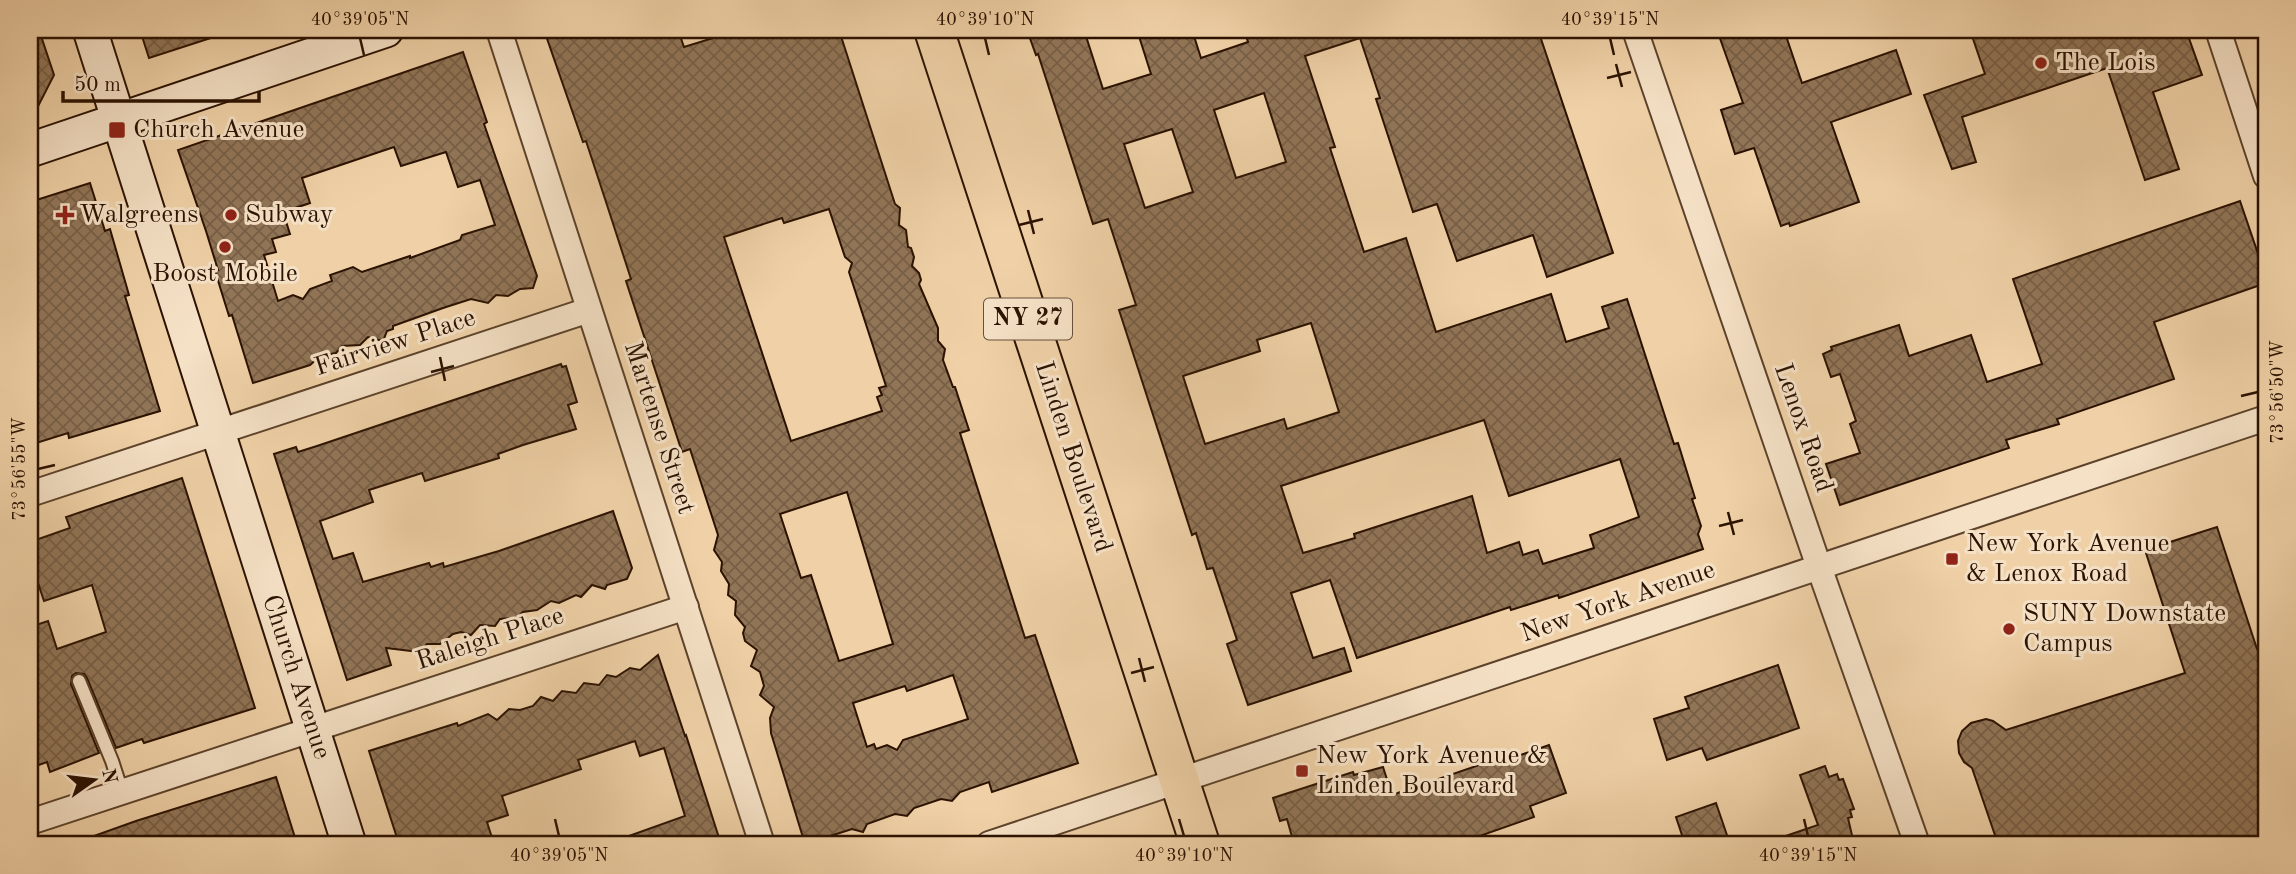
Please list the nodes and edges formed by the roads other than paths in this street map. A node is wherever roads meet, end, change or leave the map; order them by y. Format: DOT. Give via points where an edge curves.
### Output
graph roads {
  1 [pos="90,30"];
  2 [pos="386,30"];
  3 [pos="499,30"];
  4 [pos="934,30"];
  5 [pos="1635,30"];
  6 [pos="2218,30"];
  7 [pos="119,121"];
  8 [pos="30,150"];
  9 [pos="2266,176"];
  10 [pos="589,310"];
  11 [pos="2266,418"];
  12 [pos="218,432"];
  13 [pos="30,494"];
  14 [pos="1819,567"];
  15 [pos="686,607"];
  16 [pos="79,681"];
  17 [pos="312,729"];
  18 [pos="1178,781"];
  19 [pos="122,792"];
  20 [pos="30,822"];
  21 [pos="349,844"];
  22 [pos="762,844"];
  23 [pos="989,844"];
  24 [pos="1199,844"];
  25 [pos="1917,844"];
  1 -- 7 [label="main road, Church Avenue"];
  2 -- 7 [label="main road"];
  3 -- 10 [label="street, Martense Street"];
  4 -- 18 [label="highway, Linden Boulevard / NY 27"];
  5 -- 14 [label="street, Lenox Road"];
  6 -- 9 [label="street"];
  7 -- 8 [label="main road"];
  7 -- 12 [label="main road, Church Avenue"];
  10 -- 12 [label="street, Fairview Place"];
  10 -- 15 [label="street, Martense Street"];
  11 -- 14 [label="street, New York Avenue"];
  12 -- 13 [label="street, Fairview Place"];
  12 -- 17 [label="main road, Church Avenue"];
  14 -- 18 [label="street, New York Avenue"];
  14 -- 25 [label="street, Lenox Road"];
  15 -- 17 [label="street, Raleigh Place"];
  15 -- 22 [label="street, Martense Street"];
  16 -- 19 [label="lane"];
  17 -- 19 [label="street, Raleigh Place"];
  17 -- 21 [label="main road, Church Avenue"];
  18 -- 23 [label="street, New York Avenue"];
  18 -- 24 [label="highway, Linden Boulevard / NY 27"];
  19 -- 20 [label="street, Raleigh Place"];
}
